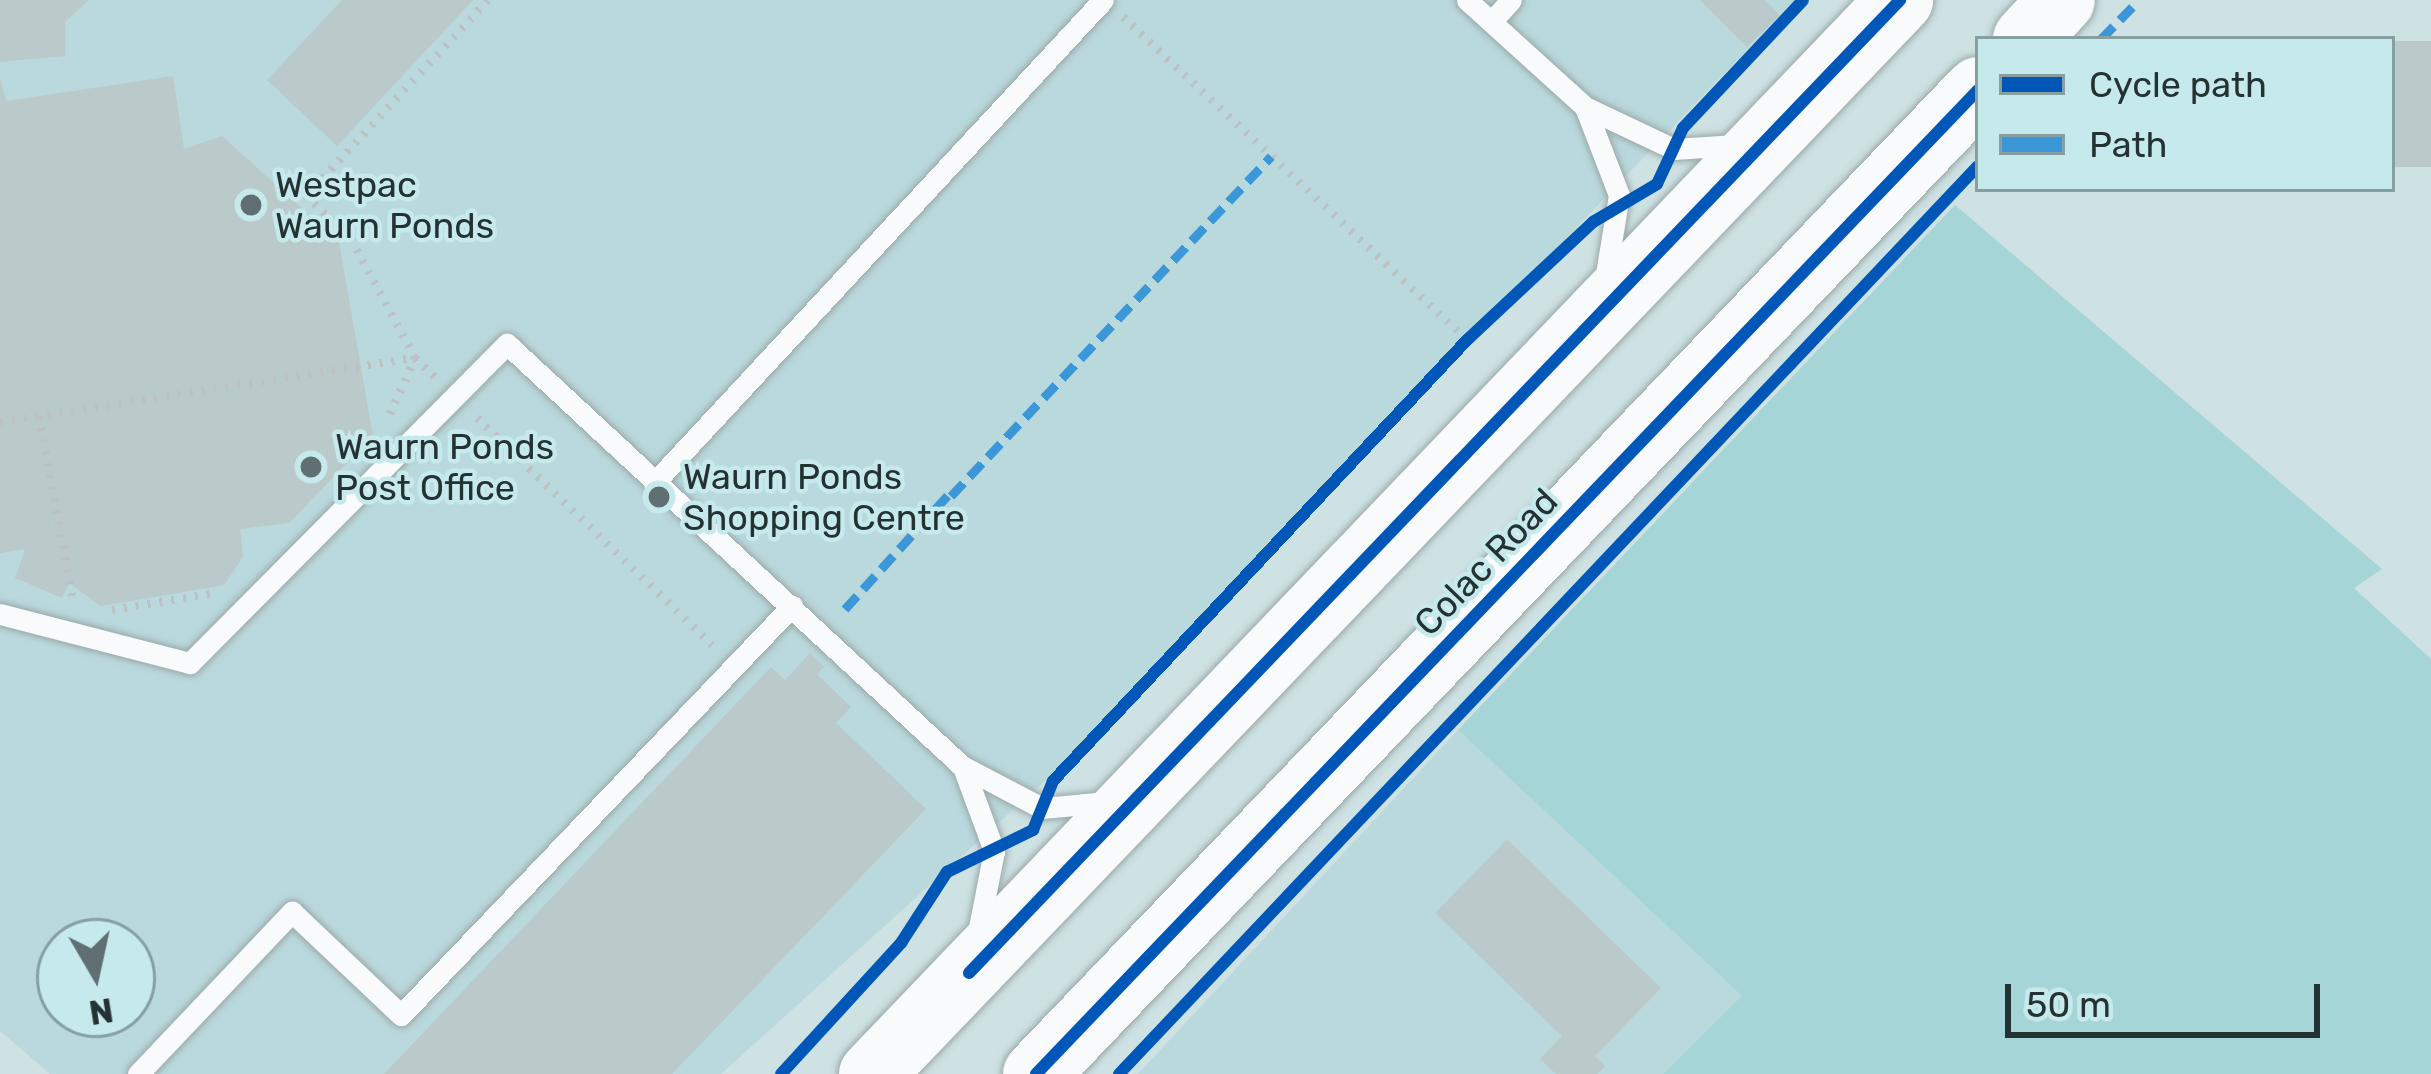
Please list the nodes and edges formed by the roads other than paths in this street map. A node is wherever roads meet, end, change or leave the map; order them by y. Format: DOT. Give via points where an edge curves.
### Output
graph roads {
  1 [pos="1104,0"];
  2 [pos="1467,0"];
  3 [pos="1511,0"];
  4 [pos="1900,0"];
  5 [pos="2062,0"];
  6 [pos="1492,21"];
  7 [pos="2029,36"];
  8 [pos="1975,92"];
  9 [pos="1585,106"];
  10 [pos="1766,139"];
  11 [pos="1594,322"];
  12 [pos="654,483"];
  13 [pos="792,606"];
  14 [pos="0,614"];
  15 [pos="962,766"];
  16 [pos="1137,796"];
  17 [pos="969,973"];
  18 [pos="143,1067"];
  19 [pos="125,1074"];
  20 [pos="872,1074"];
  21 [pos="1036,1074"];
  1 -- 12 [label="lane"];
  2 -- 6 [label="lane"];
  3 -- 6 [label="lane"];
  4 -- 10 [label="highway"];
  5 -- 7 [label="highway"];
  6 -- 9 [label="lane"];
  8 -- 21 [label="highway, Colac Road"];
  9 -- 10 [label="lane" via="1674,149"];
  9 -- 11 [label="lane" via="1620,207"];
  10 -- 11 [label="highway"];
  11 -- 16 [label="highway"];
  12 -- 13 [label="lane"];
  12 -- 14 [label="lane" via="507,344 190,663"];
  13 -- 15 [label="lane"];
  13 -- 18 [label="lane" via="401,1015 292,912"];
  15 -- 16 [label="lane" via="1051,810"];
  15 -- 17 [label="lane" via="994,850"];
  16 -- 17 [label="highway"];
  17 -- 20 [label="highway"];
  18 -- 19 [label="lane"];
}
